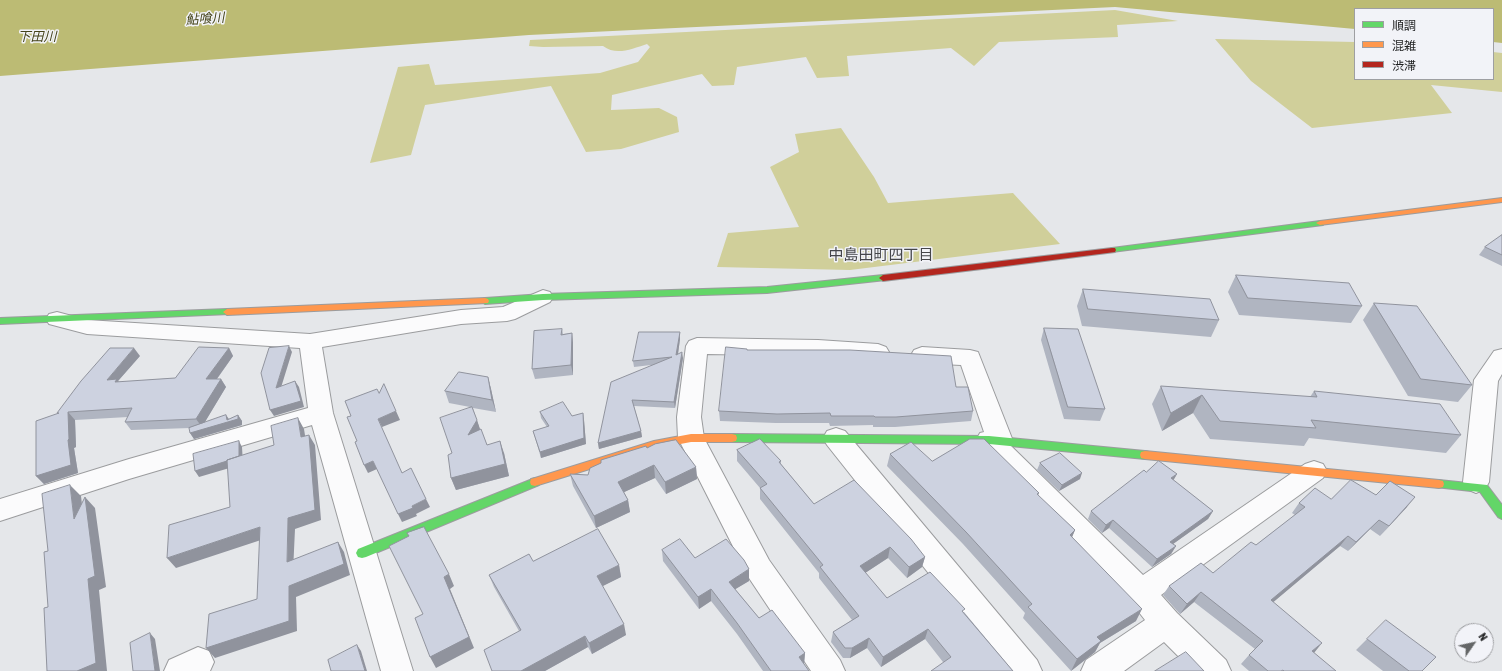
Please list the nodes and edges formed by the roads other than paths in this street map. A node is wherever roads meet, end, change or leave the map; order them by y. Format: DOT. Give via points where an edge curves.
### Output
graph roads {
  1 [pos="1502,200"];
  2 [pos="543,298"];
  3 [pos="57,319"];
  4 [pos="0,321"];
  5 [pos="310,341"];
  6 [pos="1502,357"];
  7 [pos="321,413"];
  8 [pos="691,438"];
  9 [pos="836,438"];
  10 [pos="995,441"];
  11 [pos="1314,471"];
  12 [pos="1476,482"];
  13 [pos="0,510"];
  14 [pos="1502,514"];
  15 [pos="362,553"];
  16 [pos="1141,593"];
  17 [pos="1166,623"];
  18 [pos="397,671"];
  19 [pos="829,671"];
  20 [pos="1026,671"];
  21 [pos="1097,671"];
  22 [pos="1215,671"];
  1 -- 2 [label="street" via="982,267 767,290"];
  2 -- 3 [label="street"];
  2 -- 5 [label="street" via="507,314 461,318"];
  3 -- 4 [label="street"];
  3 -- 5 [label="street" via="87,328"];
  5 -- 7 [label="street"];
  6 -- 12 [label="street" via="1486,380"];
  7 -- 13 [label="street"];
  7 -- 15 [label="street"];
  8 -- 9 [label="street"];
  8 -- 10 [label="street" via="689,417 696,346 818,348 970,358"];
  8 -- 15 [label="street" via="654,445 531,482"];
  8 -- 19 [label="street" via="759,569"];
  9 -- 10 [label="street"];
  9 -- 20 [label="street"];
  10 -- 11 [label="street"];
  10 -- 16 [label="street"];
  11 -- 14 [label="street" via="1483,488"];
  11 -- 16 [label="street"];
  15 -- 18 [label="street"];
  16 -- 17 [label="street"];
  17 -- 21 [label="street"];
  17 -- 22 [label="street"];
}
